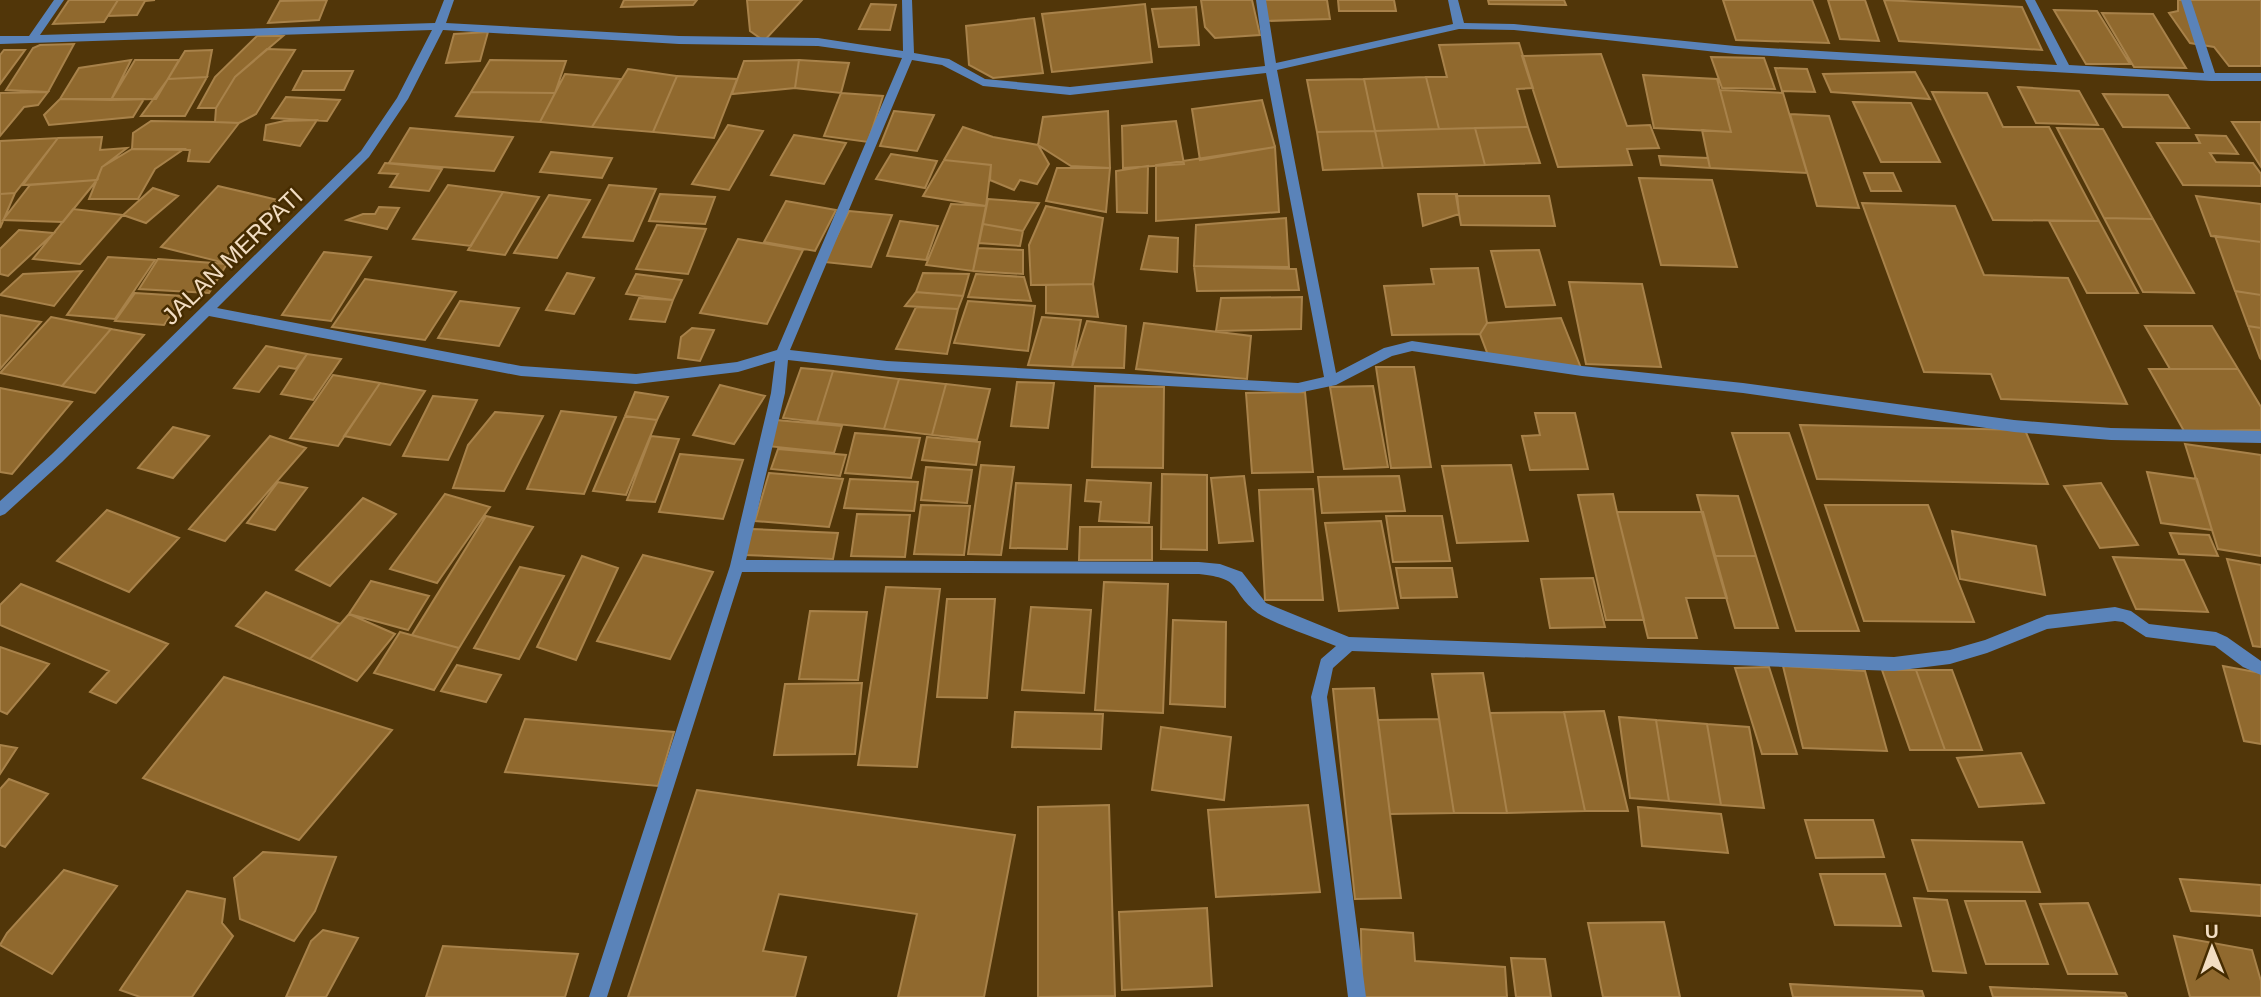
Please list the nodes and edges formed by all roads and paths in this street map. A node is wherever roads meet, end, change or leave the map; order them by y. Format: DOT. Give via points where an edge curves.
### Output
graph roads {
  1 [pos="59,0"];
  2 [pos="449,0"];
  3 [pos="906,0"];
  4 [pos="1261,0"];
  5 [pos="1453,0"];
  6 [pos="2030,0"];
  7 [pos="2186,0"];
  8 [pos="441,26"];
  9 [pos="1459,26"];
  10 [pos="32,39"];
  11 [pos="0,40"];
  12 [pos="909,54"];
  13 [pos="1271,68"];
  14 [pos="2064,68"];
  15 [pos="2211,77"];
  16 [pos="2261,77"];
  17 [pos="206,311"];
  18 [pos="782,354"];
  19 [pos="1331,381"];
  20 [pos="2261,437"];
  21 [pos="0,510"];
  22 [pos="737,566"];
  23 [pos="1349,644"];
  24 [pos="2261,668"];
  25 [pos="598,997"];
  26 [pos="1357,997"];
  1 -- 10 [label="street"];
  2 -- 8 [label="street, JALAN MERPATI"];
  3 -- 12 [label="street"];
  4 -- 13 [label="street"];
  5 -- 9 [label="street"];
  6 -- 14 [label="street"];
  7 -- 15 [label="street"];
  8 -- 10 [label="street"];
  8 -- 12 [label="street" via="679,40 818,42"];
  8 -- 17 [label="street, JALAN MERPATI" via="392,118 365,154"];
  9 -- 13 [label="street"];
  9 -- 14 [label="street" via="1514,27 1735,50"];
  10 -- 11 [label="street"];
  12 -- 13 [label="street" via="944,62 983,82 1070,91"];
  12 -- 18 [label="street"];
  13 -- 19 [label="street"];
  14 -- 15 [label="street"];
  15 -- 16 [label="street"];
  17 -- 18 [label="street" via="521,371 636,379 738,367"];
  17 -- 21 [label="street, JALAN MERPATI"];
  18 -- 19 [label="street" via="887,366 1249,388 1298,388"];
  18 -- 22 [label="street" via="779,393"];
  19 -- 20 [label="street" via="1389,352 1412,346 2014,426 2111,434"];
  22 -- 23 [label="street" via="1210,569 1237,577 1261,608"];
  22 -- 25 [label="street"];
  23 -- 24 [label="street" via="1894,664 1950,657 2047,622 2120,614 2146,630 2224,642"];
  23 -- 26 [label="street" via="1326,664 1319,697"];
}
